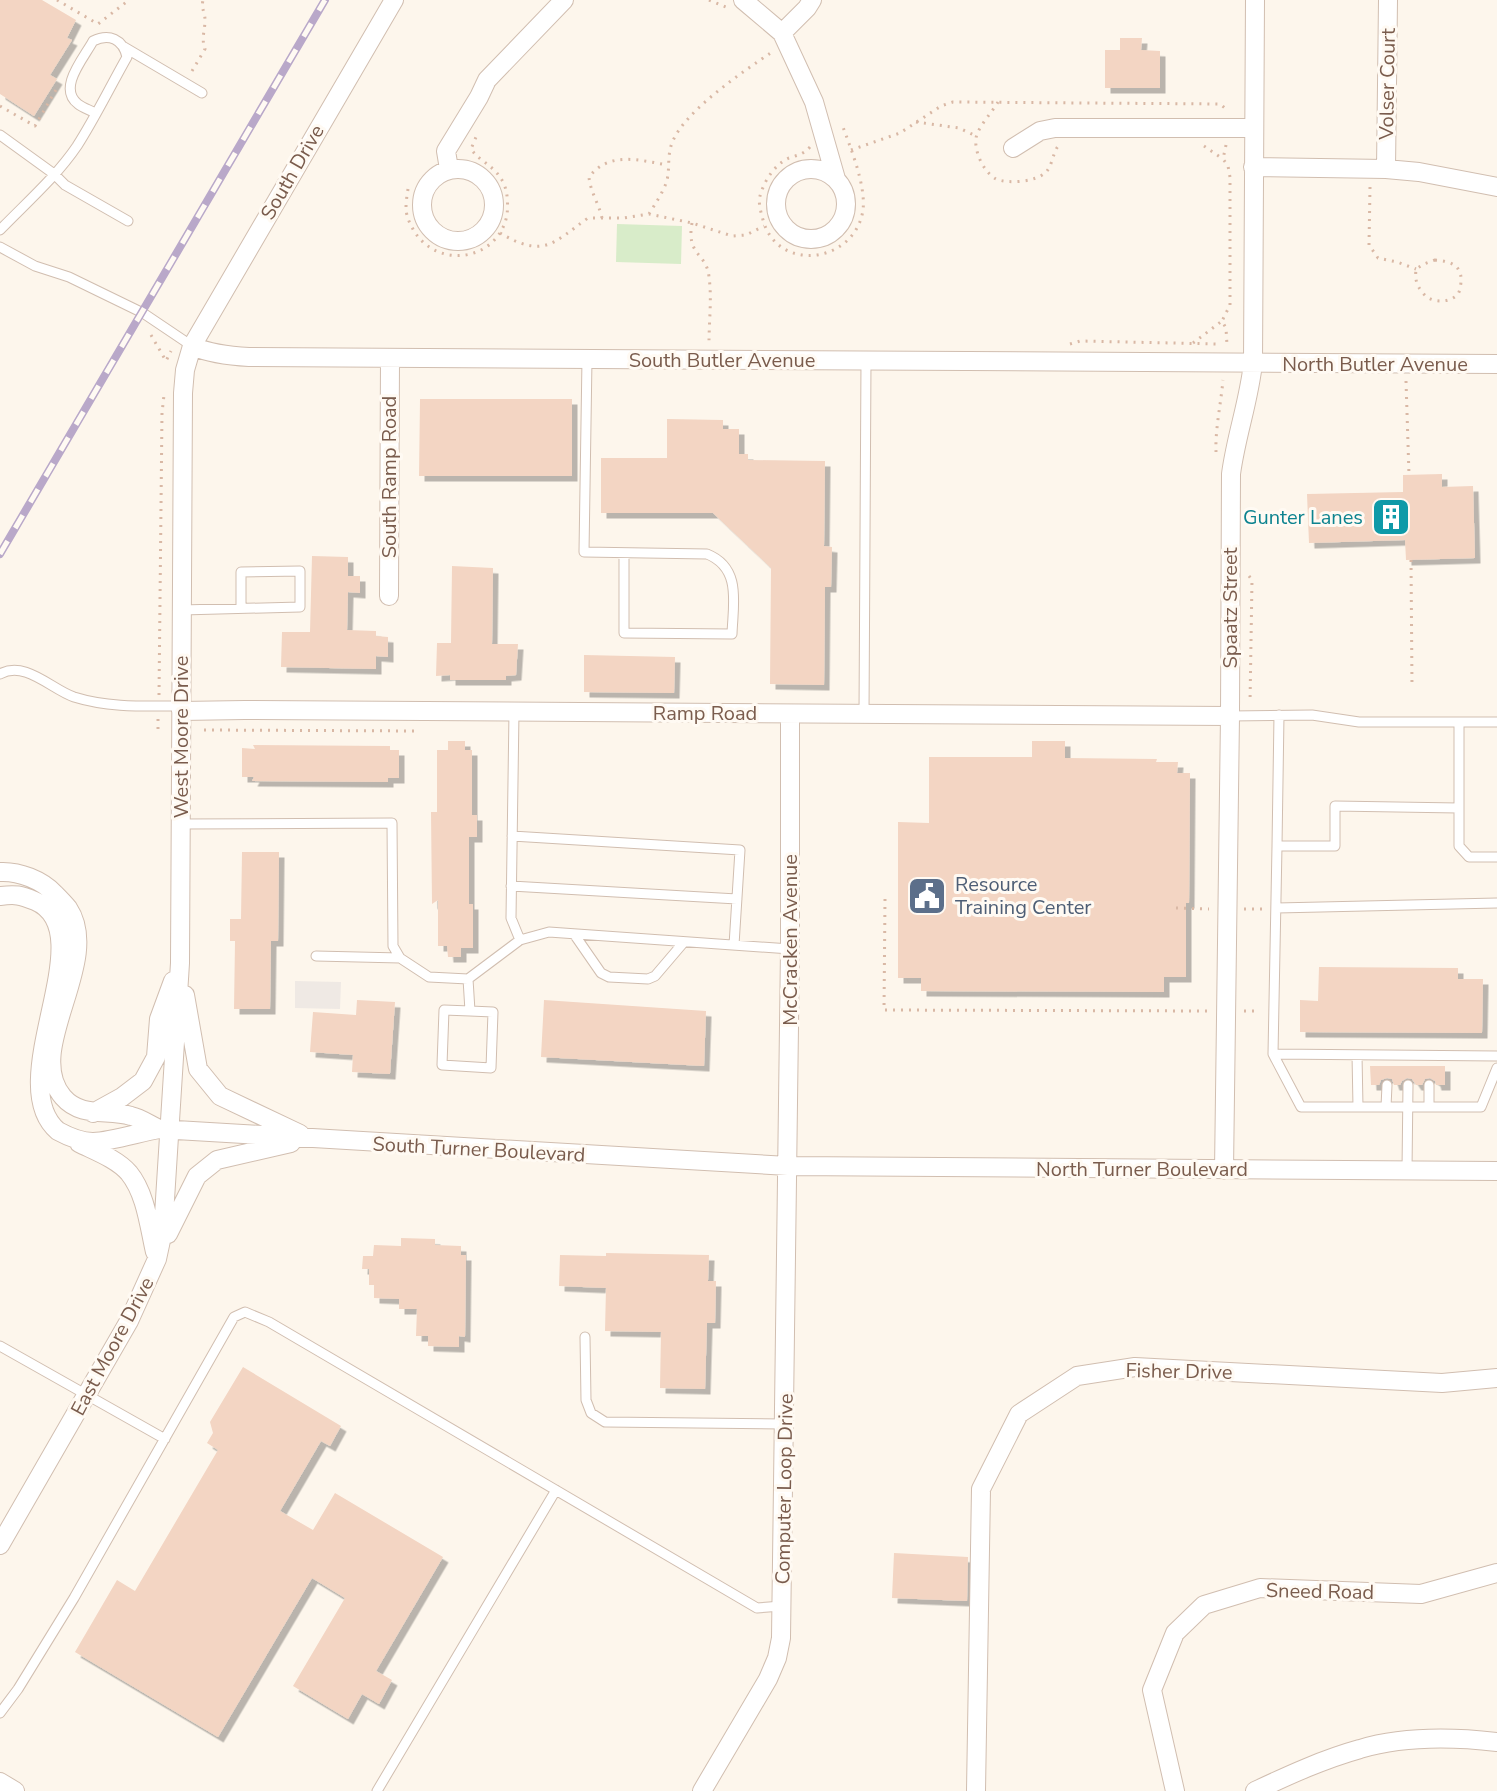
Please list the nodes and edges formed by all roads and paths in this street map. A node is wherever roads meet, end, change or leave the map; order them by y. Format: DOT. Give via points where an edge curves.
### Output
graph roads {
  1 [pos="57,0"];
  2 [pos="129,0"];
  3 [pos="203,0"];
  4 [pos="394,0"];
  5 [pos="564,0"];
  6 [pos="709,0"];
  7 [pos="812,0"];
  8 [pos="1255,0"];
  9 [pos="1388,0"];
  10 [pos="739,5"];
  11 [pos="782,33"];
  12 [pos="124,47"];
  13 [pos="777,59"];
  14 [pos="185,82"];
  15 [pos="58,88"];
  16 [pos="202,93"];
  17 [pos="998,102"];
  18 [pos="0,106"];
  19 [pos="1226,109"];
  20 [pos="95,113"];
  21 [pos="916,122"];
  22 [pos="843,127"];
  23 [pos="480,128"];
  24 [pos="1253,128"];
  25 [pos="0,135"];
  26 [pos="976,136"];
  27 [pos="1062,142"];
  28 [pos="812,143"];
  29 [pos="1201,143"];
  30 [pos="1013,148"];
  31 [pos="851,150"];
  32 [pos="1223,159"];
  33 [pos="667,165"];
  34 [pos="1253,167"];
  35 [pos="449,169"];
  36 [pos="1386,169"];
  37 [pos="54,174"];
  38 [pos="836,179"];
  39 [pos="1497,187"];
  40 [pos="408,189"];
  41 [pos="649,214"];
  42 [pos="602,218"];
  43 [pos="128,221"];
  44 [pos="692,223"];
  45 [pos="764,226"];
  46 [pos="0,230"];
  47 [pos="500,233"];
  48 [pos="0,247"];
  49 [pos="1416,269"];
  50 [pos="1222,321"];
  51 [pos="148,331"];
  52 [pos="185,341"];
  53 [pos="709,342"];
  54 [pos="1193,343"];
  55 [pos="1253,344"];
  56 [pos="1062,346"];
  57 [pos="390,358"];
  58 [pos="587,359"];
  59 [pos="866,361"];
  60 [pos="1253,363"];
  61 [pos="1497,364"];
  62 [pos="1406,372"];
  63 [pos="1409,475"];
  64 [pos="624,553"];
  65 [pos="1411,560"];
  66 [pos="1244,567"];
  67 [pos="389,596"];
  68 [pos="241,608"];
  69 [pos="182,610"];
  70 [pos="0,674"];
  71 [pos="1412,686"];
  72 [pos="181,709"];
  73 [pos="514,712"];
  74 [pos="790,714"];
  75 [pos="864,714"];
  76 [pos="1250,715"];
  77 [pos="1279,715"];
  78 [pos="1230,716"];
  79 [pos="1459,722"];
  80 [pos="1497,722"];
  81 [pos="1458,808"];
  82 [pos="180,824"];
  83 [pos="512,836"];
  84 [pos="1277,846"];
  85 [pos="1497,857"];
  86 [pos="0,872"];
  87 [pos="511,886"];
  88 [pos="0,896"];
  89 [pos="737,899"];
  90 [pos="885,899"];
  91 [pos="1497,903"];
  92 [pos="1277,908"];
  93 [pos="574,934"];
  94 [pos="520,940"];
  95 [pos="684,942"];
  96 [pos="734,945"];
  97 [pos="790,949"];
  98 [pos="316,956"];
  99 [pos="400,958"];
  100 [pos="180,963"];
  101 [pos="468,979"];
  102 [pos="470,1011"];
  103 [pos="1273,1011"];
  104 [pos="1226,1012"];
  105 [pos="1273,1054"];
  106 [pos="1357,1055"];
  107 [pos="1497,1056"];
  108 [pos="1497,1068"];
  109 [pos="1387,1085"];
  110 [pos="1408,1085"];
  111 [pos="1429,1085"];
  112 [pos="1358,1107"];
  113 [pos="1386,1107"];
  114 [pos="1408,1107"];
  115 [pos="1429,1107"];
  116 [pos="93,1113"];
  117 [pos="164,1129"];
  118 [pos="71,1139"];
  119 [pos="310,1139"];
  120 [pos="788,1166"];
  121 [pos="1224,1170"];
  122 [pos="1407,1170"];
  123 [pos="1497,1171"];
  124 [pos="157,1259"];
  125 [pos="585,1337"];
  126 [pos="0,1346"];
  127 [pos="1497,1378"];
  128 [pos="87,1395"];
  129 [pos="785,1424"];
  130 [pos="165,1439"];
  131 [pos="556,1490"];
  132 [pos="0,1545"];
  133 [pos="1497,1573"];
  134 [pos="782,1606"];
  135 [pos="0,1713"];
  136 [pos="1497,1742"];
  137 [pos="0,1782"];
  138 [pos="15,1791"];
  139 [pos="377,1791"];
  140 [pos="702,1791"];
  141 [pos="976,1791"];
  142 [pos="1175,1791"];
  143 [pos="1255,1791"];
  1 -- 2 [label="path" via="98,24"];
  3 -- 14 [label="path" via="205,49"];
  4 -- 52 [label="street, South Drive"];
  5 -- 35 [label="street" via="487,80 446,151"];
  6 -- 10 [label="path"];
  7 -- 11 [label="street"];
  8 -- 24 [label="street, Spaatz Street"];
  9 -- 36 [label="street, Volser Court"];
  10 -- 11 [label="street"];
  11 -- 38 [label="street" via="814,102"];
  12 -- 14 [label="lane"];
  12 -- 20 [label="lane" via="127,57"];
  12 -- 20 [label="lane" via="109,37 93,41 70,82 74,100"];
  13 -- 33 [label="path" via="773,51 689,117 670,146"];
  14 -- 16 [label="lane"];
  15 -- 18 [label="path" via="35,126"];
  17 -- 19 [label="path" via="1220,104"];
  17 -- 21 [label="path" via="953,102"];
  17 -- 26 [label="path"];
  20 -- 37 [label="lane"];
  21 -- 26 [label="path"];
  21 -- 31 [label="path"];
  22 -- 31 [label="path"];
  23 -- 47 [label="path" via="471,149 505,186 508,204"];
  24 -- 30 [label="street" via="1055,128"];
  24 -- 34 [label="street, Spaatz Street"];
  25 -- 37 [label="lane"];
  26 -- 27 [label="path" via="985,168 1006,181 1044,174"];
  28 -- 45 [label="path" via="800,156 778,165 767,179 759,199"];
  29 -- 32 [label="path"];
  31 -- 45 [label="path" via="864,207 851,237 829,254 806,256 772,240"];
  33 -- 41 [label="path" via="667,181"];
  33 -- 42 [label="path" via="626,158 594,171 590,186"];
  34 -- 36 [label="street"];
  34 -- 55 [label="street, Spaatz Street"];
  35 -- 35 [label="street" via="426,186 422,214 439,237 466,240 489,224 493,196 476,173"];
  36 -- 39 [label="street"];
  37 -- 43 [label="lane"];
  37 -- 46 [label="lane"];
  40 -- 47 [label="path" via="409,223 420,241 438,254 461,256 484,249"];
  41 -- 42 [label="path"];
  41 -- 44 [label="path"];
  42 -- 47 [label="path" via="588,218 548,246 517,243"];
  44 -- 45 [label="path" via="732,236"];
  44 -- 53 [label="path" via="693,249 709,274"];
  48 -- 52 [label="lane" via="143,313"];
  49 -- 49 [label="path" via="1435,260 1449,261 1461,275 1458,294 1448,300 1426,297 1415,280"];
  50 -- 54 [label="path"];
  51 -- 52 [label="path" via="166,361"];
  52 -- 57 [label="street, South Butler Avenue" via="210,353 235,356"];
  52 -- 69 [label="street, West Moore Drive"];
  54 -- 55 [label="path"];
  54 -- 56 [label="path" via="1080,341"];
  55 -- 60 [label="street, Spaatz Street"];
  57 -- 58 [label="street, South Butler Avenue"];
  57 -- 67 [label="street, South Ramp Road"];
  58 -- 59 [label="street, South Butler Avenue"];
  58 -- 64 [label="lane" via="584,552"];
  59 -- 60 [label="street, South Butler Avenue"];
  59 -- 75 [label="lane"];
  60 -- 61 [label="street, North Butler Avenue"];
  60 -- 78 [label="street, Spaatz Street" via="1231,474"];
  62 -- 63 [label="path"];
  64 -- 64 [label="lane" via="717,558 733,580 732,634 624,633"];
  65 -- 71 [label="path"];
  66 -- 76 [label="path" via="1252,580"];
  68 -- 68 [label="lane" via="300,607 300,571 241,572"];
  68 -- 69 [label="lane"];
  69 -- 72 [label="street, West Moore Drive"];
  70 -- 72 [label="lane" via="17,669 74,697 104,703"];
  72 -- 73 [label="street, Ramp Road"];
  72 -- 82 [label="street, West Moore Drive"];
  73 -- 74 [label="street, Ramp Road"];
  73 -- 83 [label="lane"];
  74 -- 75 [label="street, Ramp Road"];
  74 -- 97 [label="street, McCracken Avenue"];
  75 -- 78 [label="street, Ramp Road"];
  76 -- 77 [label="lane"];
  76 -- 78 [label="lane"];
  77 -- 79 [label="lane"];
  77 -- 84 [label="lane"];
  78 -- 104 [label="street, Spaatz Street"];
  79 -- 80 [label="lane"];
  79 -- 81 [label="lane"];
  81 -- 84 [label="lane" via="1335,806 1335,846"];
  81 -- 85 [label="lane" via="1459,846 1469,857"];
  82 -- 99 [label="lane" via="392,823 393,946"];
  82 -- 100 [label="street, West Moore Drive"];
  83 -- 87 [label="lane"];
  83 -- 89 [label="lane" via="740,850"];
  84 -- 92 [label="lane"];
  86 -- 116 [label="street" via="49,887 69,909 77,934 75,963 51,1071 71,1106"];
  87 -- 89 [label="lane"];
  87 -- 94 [label="lane" via="511,918"];
  88 -- 118 [label="street" via="17,893 42,904 53,917 59,939 30,1086 37,1109"];
  89 -- 96 [label="lane"];
  90 -- 104 [label="path" via="884,1010"];
  91 -- 92 [label="lane"];
  92 -- 103 [label="lane"];
  93 -- 94 [label="lane" via="549,932"];
  93 -- 95 [label="lane"];
  93 -- 95 [label="lane" via="609,977 655,976"];
  94 -- 101 [label="lane"];
  95 -- 96 [label="lane"];
  96 -- 97 [label="lane"];
  97 -- 120 [label="street, McCracken Avenue"];
  98 -- 99 [label="lane"];
  99 -- 101 [label="lane" via="429,977"];
  100 -- 116 [label="street" via="159,1019 156,1057 143,1081"];
  100 -- 117 [label="street, West Moore Drive"];
  100 -- 119 [label="street" via="198,1069 220,1096"];
  101 -- 102 [label="lane"];
  102 -- 102 [label="lane" via="444,1010 442,1065 491,1068 493,1012"];
  103 -- 104 [label="path"];
  103 -- 105 [label="lane"];
  104 -- 121 [label="street, Spaatz Street"];
  105 -- 106 [label="lane"];
  105 -- 112 [label="lane" via="1301,1107"];
  106 -- 107 [label="lane" via="1387,1061"];
  106 -- 112 [label="lane"];
  108 -- 115 [label="lane" via="1481,1107"];
  109 -- 113 [label="lane"];
  110 -- 114 [label="lane"];
  111 -- 115 [label="lane"];
  112 -- 113 [label="lane"];
  113 -- 114 [label="lane"];
  114 -- 115 [label="lane"];
  114 -- 122 [label="lane"];
  116 -- 117 [label="street" via="130,1115"];
  117 -- 118 [label="street" via="93,1142"];
  117 -- 119 [label="street, South Turner Boulevard"];
  117 -- 124 [label="street, East Moore Drive" via="163,1231"];
  118 -- 124 [label="street" via="128,1172 141,1193"];
  119 -- 120 [label="street, South Turner Boulevard"];
  119 -- 124 [label="street" via="217,1160 197,1176"];
  120 -- 121 [label="street, North Turner Boulevard"];
  120 -- 129 [label="street, Computer Loop Drive"];
  121 -- 122 [label="street, North Turner Boulevard"];
  122 -- 123 [label="street, North Turner Boulevard"];
  124 -- 128 [label="street, East Moore Drive"];
  125 -- 129 [label="lane" via="586,1400 591,1413 605,1422"];
  126 -- 128 [label="lane"];
  127 -- 141 [label="street, Fisher Drive" via="1442,1383 1135,1367 1077,1376 1019,1414 981,1489"];
  128 -- 130 [label="lane"];
  128 -- 132 [label="street, East Moore Drive"];
  129 -- 134 [label="street, Computer Loop Drive"];
  130 -- 131 [label="lane" via="234,1317 245,1312"];
  130 -- 135 [label="lane" via="74,1598"];
  131 -- 134 [label="lane" via="757,1608"];
  131 -- 139 [label="lane"];
  133 -- 142 [label="street, Sneed Road" via="1421,1594 1260,1588 1204,1605 1175,1633 1152,1690"];
  134 -- 140 [label="street, Computer Loop Drive" via="781,1638 768,1679"];
  136 -- 143 [label="street" via="1427,1739 1362,1748"];
  137 -- 138 [label="street"];
}
